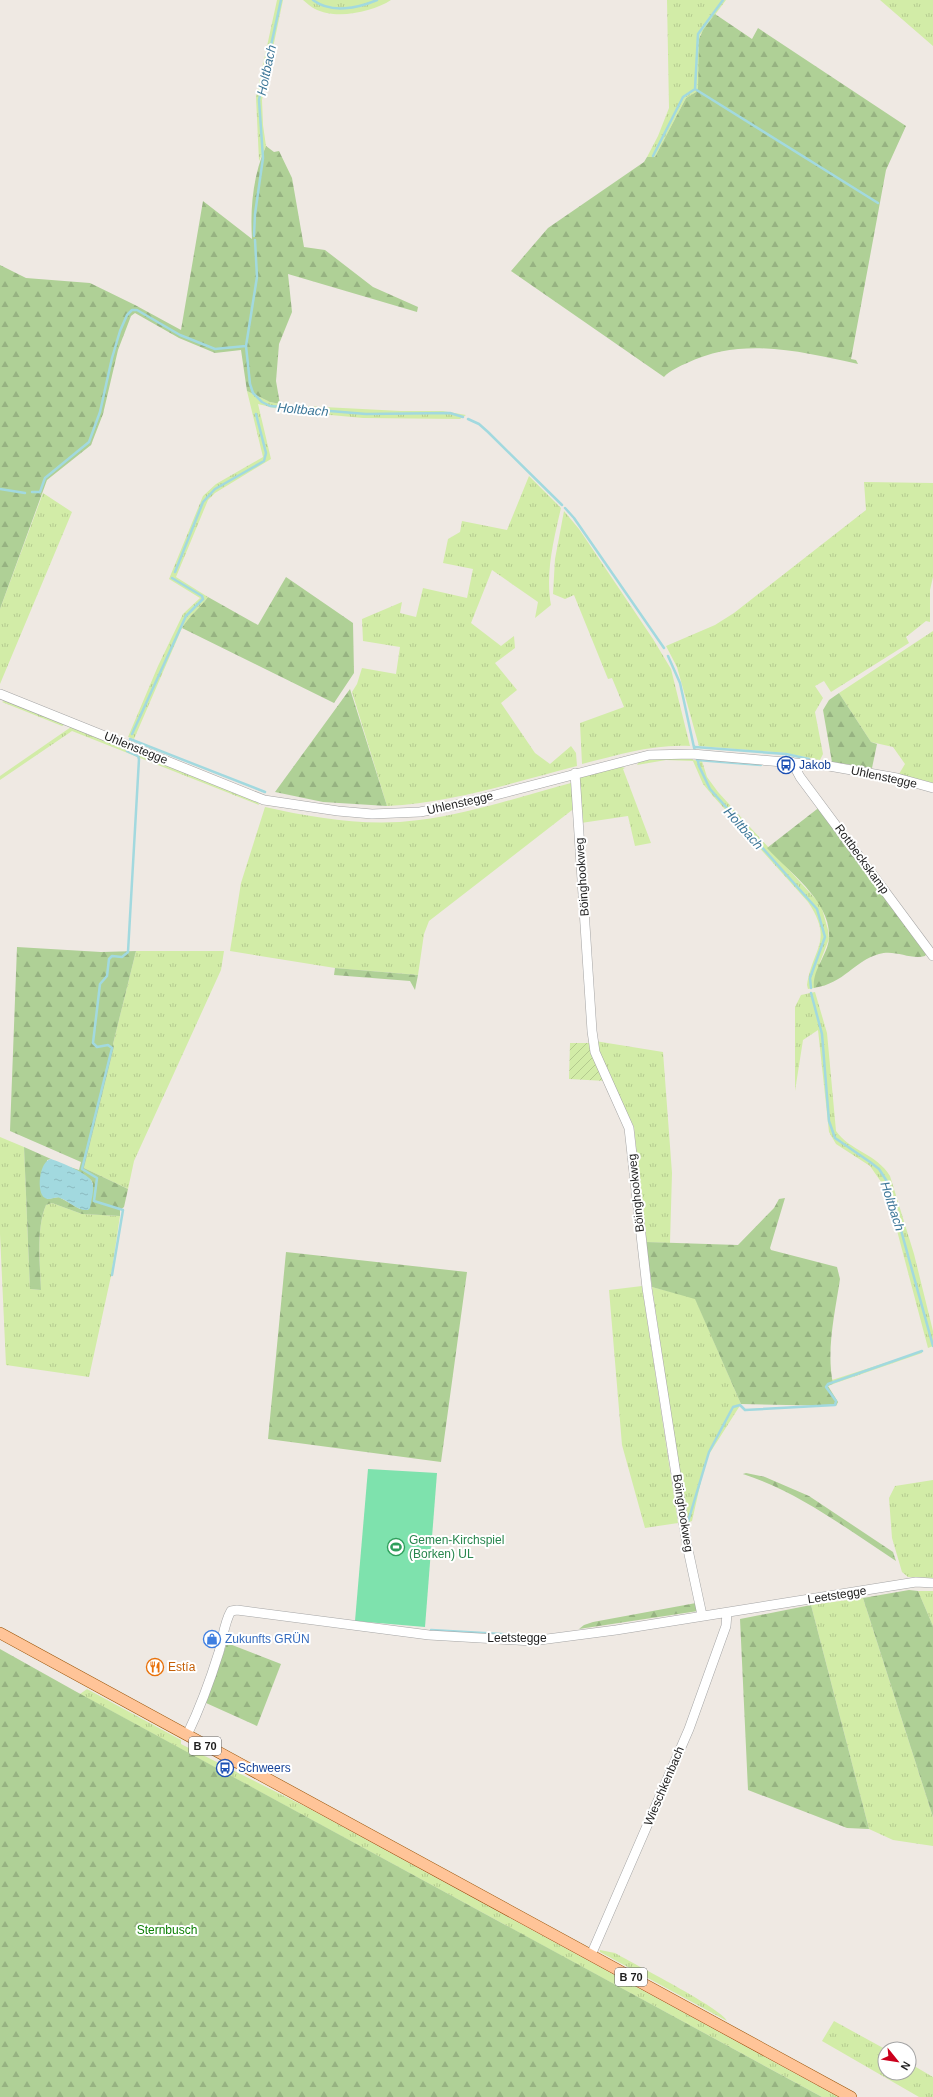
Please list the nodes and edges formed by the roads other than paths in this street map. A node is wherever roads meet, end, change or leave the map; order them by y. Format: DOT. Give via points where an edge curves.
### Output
graph roads {
  1 [pos="0,694"];
  2 [pos="792,762"];
  3 [pos="575,774"];
  4 [pos="933,788"];
  5 [pos="933,956"];
  6 [pos="933,1583"];
  7 [pos="727,1613"];
  8 [pos="702,1615"];
  9 [pos="0,1633"];
  10 [pos="187,1736"];
  11 [pos="591,1955"];
  12 [pos="851,2097"];
  1 -- 3 [label="street, Uhlenstegge" via="264,800 338,811 372,814 420,812 482,799"];
  2 -- 3 [label="street, Uhlenstegge" via="702,754 649,755"];
  2 -- 4 [label="street, Uhlenstegge" via="897,778"];
  2 -- 5 [label="street, Rottbeckskamp" via="800,777"];
  3 -- 8 [label="street, Böinghookweg" via="595,1052 629,1128 647,1288 687,1545"];
  6 -- 7 [label="street, Leetstegge" via="916,1582"];
  7 -- 8 [label="street, Leetstegge"];
  7 -- 11 [label="street, Wieschkenbach" via="726,1626 688,1729"];
  8 -- 10 [label="street, Leetstegge" via="532,1641 429,1635 231,1611 207,1689"];
  9 -- 10 [label="main road, B 70"];
  10 -- 11 [label="main road, B 70"];
  11 -- 12 [label="main road, B 70"];
}
